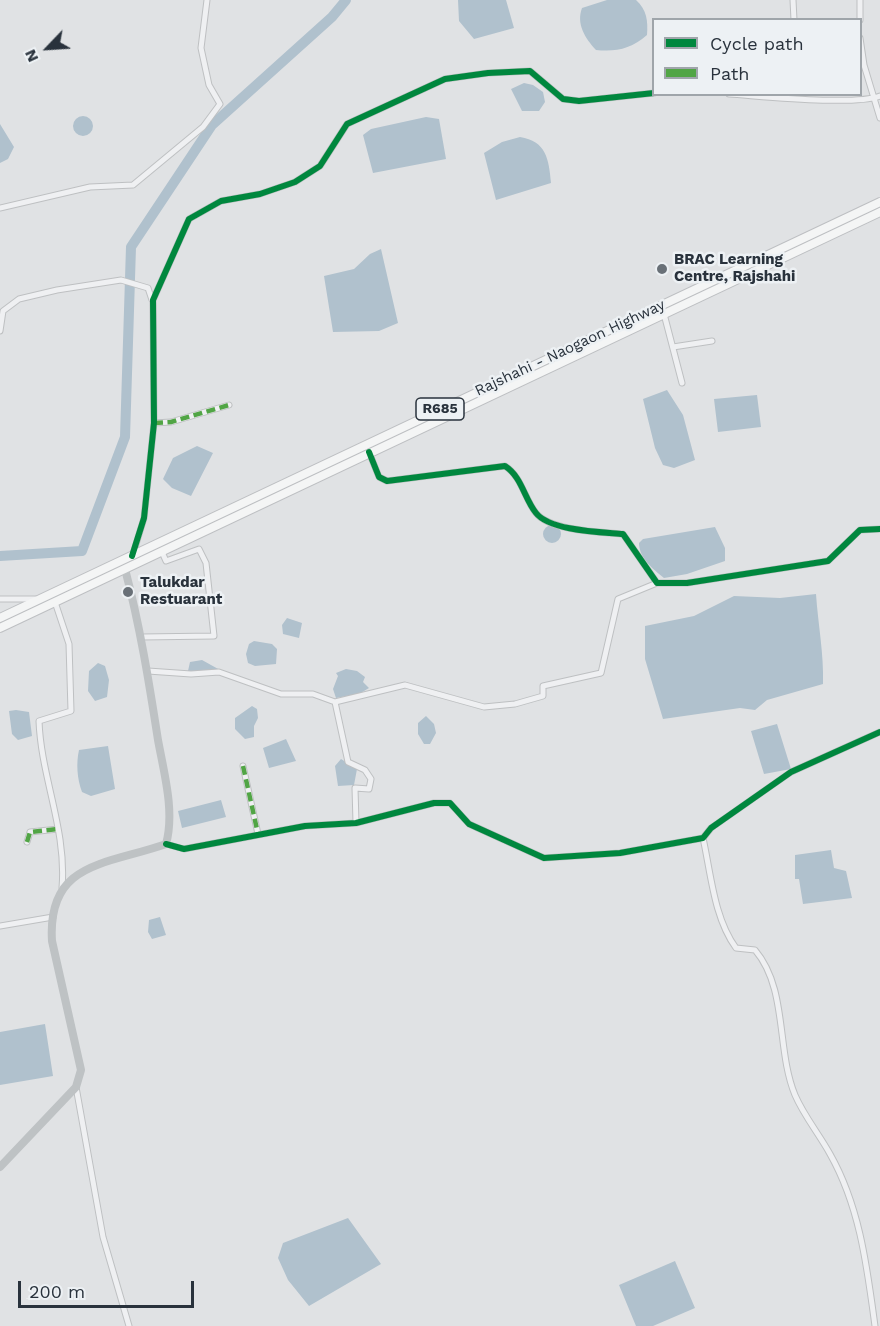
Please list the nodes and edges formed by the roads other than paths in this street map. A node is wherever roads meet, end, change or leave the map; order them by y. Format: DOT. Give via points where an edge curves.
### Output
graph roads {
  1 [pos="207,0"];
  2 [pos="793,0"];
  3 [pos="860,0"];
  4 [pos="794,18"];
  5 [pos="860,18"];
  6 [pos="862,47"];
  7 [pos="652,93"];
  8 [pos="787,96"];
  9 [pos="880,96"];
  10 [pos="873,99"];
  11 [pos="880,118"];
  12 [pos="880,202"];
  13 [pos="0,208"];
  14 [pos="880,212"];
  15 [pos="849,222"];
  16 [pos="153,300"];
  17 [pos="664,314"];
  18 [pos="0,331"];
  19 [pos="712,341"];
  20 [pos="673,347"];
  21 [pos="682,383"];
  22 [pos="229,405"];
  23 [pos="154,423"];
  24 [pos="369,452"];
  25 [pos="204,526"];
  26 [pos="880,529"];
  27 [pos="162,552"];
  28 [pos="132,556"];
  29 [pos="125,569"];
  30 [pos="657,583"];
  31 [pos="0,599"];
  32 [pos="40,600"];
  33 [pos="55,602"];
  34 [pos="22,613"];
  35 [pos="0,618"];
  36 [pos="0,628"];
  37 [pos="142,637"];
  38 [pos="148,670"];
  39 [pos="335,702"];
  40 [pos="880,732"];
  41 [pos="243,766"];
  42 [pos="356,823"];
  43 [pos="58,829"];
  44 [pos="258,834"];
  45 [pos="703,838"];
  46 [pos="27,842"];
  47 [pos="166,844"];
  48 [pos="62,888"];
  49 [pos="53,917"];
  50 [pos="0,926"];
  51 [pos="76,1087"];
  52 [pos="0,1167"];
  53 [pos="129,1326"];
  54 [pos="875,1326"];
  1 -- 13 [label="street" via="201,48 209,85 220,104 203,127 133,185 90,187"];
  2 -- 4 [label="street"];
  3 -- 5 [label="street"];
  6 -- 10 [label="street"];
  7 -- 16 [label="street" via="563,99 530,71 445,79 347,124 320,166 295,182 221,201 189,219"];
  8 -- 10 [label="street"];
  9 -- 10 [label="street"];
  10 -- 11 [label="street"];
  12 -- 15 [label="main road, Rajshahi - Naogaon Highway / R685"];
  14 -- 15 [label="main road, Rajshahi - Naogaon Highway / R685"];
  15 -- 17 [label="main road, Rajshahi - Naogaon Highway / R685"];
  15 -- 25 [label="main road, Rajshahi - Naogaon Highway / R685"];
  16 -- 18 [label="street" via="148,288 121,280 19,299 3,311"];
  16 -- 23 [label="street"];
  17 -- 20 [label="street"];
  17 -- 24 [label="main road, Rajshahi - Naogaon Highway / R685"];
  19 -- 20 [label="street"];
  20 -- 21 [label="street"];
  22 -- 23 [label="street"];
  23 -- 28 [label="street" via="144,518"];
  24 -- 25 [label="main road, Rajshahi - Naogaon Highway / R685"];
  24 -- 30 [label="street" via="379,477 387,481 505,466 513,471 537,514 581,531 623,534"];
  25 -- 27 [label="main road, Rajshahi - Naogaon Highway / R685"];
  25 -- 28 [label="main road, Rajshahi - Naogaon Highway / R685"];
  26 -- 30 [label="street" via="860,530 828,561 687,583"];
  27 -- 29 [label="main road, Rajshahi - Naogaon Highway / R685"];
  27 -- 37 [label="street" via="166,561 200,549 207,563 214,636"];
  28 -- 32 [label="main road, Rajshahi - Naogaon Highway / R685"];
  29 -- 33 [label="main road, Rajshahi - Naogaon Highway / R685"];
  29 -- 37 [label="main road"];
  30 -- 39 [label="street" via="618,599 601,674 543,686 543,696 484,707 405,685"];
  31 -- 32 [label="street"];
  32 -- 34 [label="main road, Rajshahi - Naogaon Highway / R685"];
  33 -- 34 [label="main road, Rajshahi - Naogaon Highway / R685"];
  33 -- 43 [label="street" via="69,644 71,711 39,721 40,751"];
  34 -- 35 [label="main road, Rajshahi - Naogaon Highway / R685"];
  34 -- 36 [label="main road, Rajshahi - Naogaon Highway / R685"];
  37 -- 38 [label="main road"];
  38 -- 39 [label="street" via="219,672 281,694 313,694"];
  38 -- 47 [label="main road" via="167,795 170,832"];
  39 -- 42 [label="street" via="348,762 364,770 370,779 369,789 355,788"];
  40 -- 45 [label="street" via="792,772 711,828"];
  41 -- 44 [label="street"];
  42 -- 44 [label="street"];
  42 -- 45 [label="street" via="434,803 450,803 469,824 544,858 620,853"];
  43 -- 46 [label="street" via="30,832"];
  43 -- 48 [label="street" via="64,868"];
  44 -- 47 [label="street" via="184,849"];
  45 -- 54 [label="street" via="717,907 729,938 736,948 755,950 762,958 776,994 794,1093 831,1155 861,1231"];
  47 -- 48 [label="main road" via="93,867 72,876"];
  48 -- 49 [label="main road"];
  49 -- 50 [label="street"];
  49 -- 51 [label="main road" via="52,941 81,1070"];
  51 -- 52 [label="main road"];
  51 -- 53 [label="street" via="103,1237"];
}
